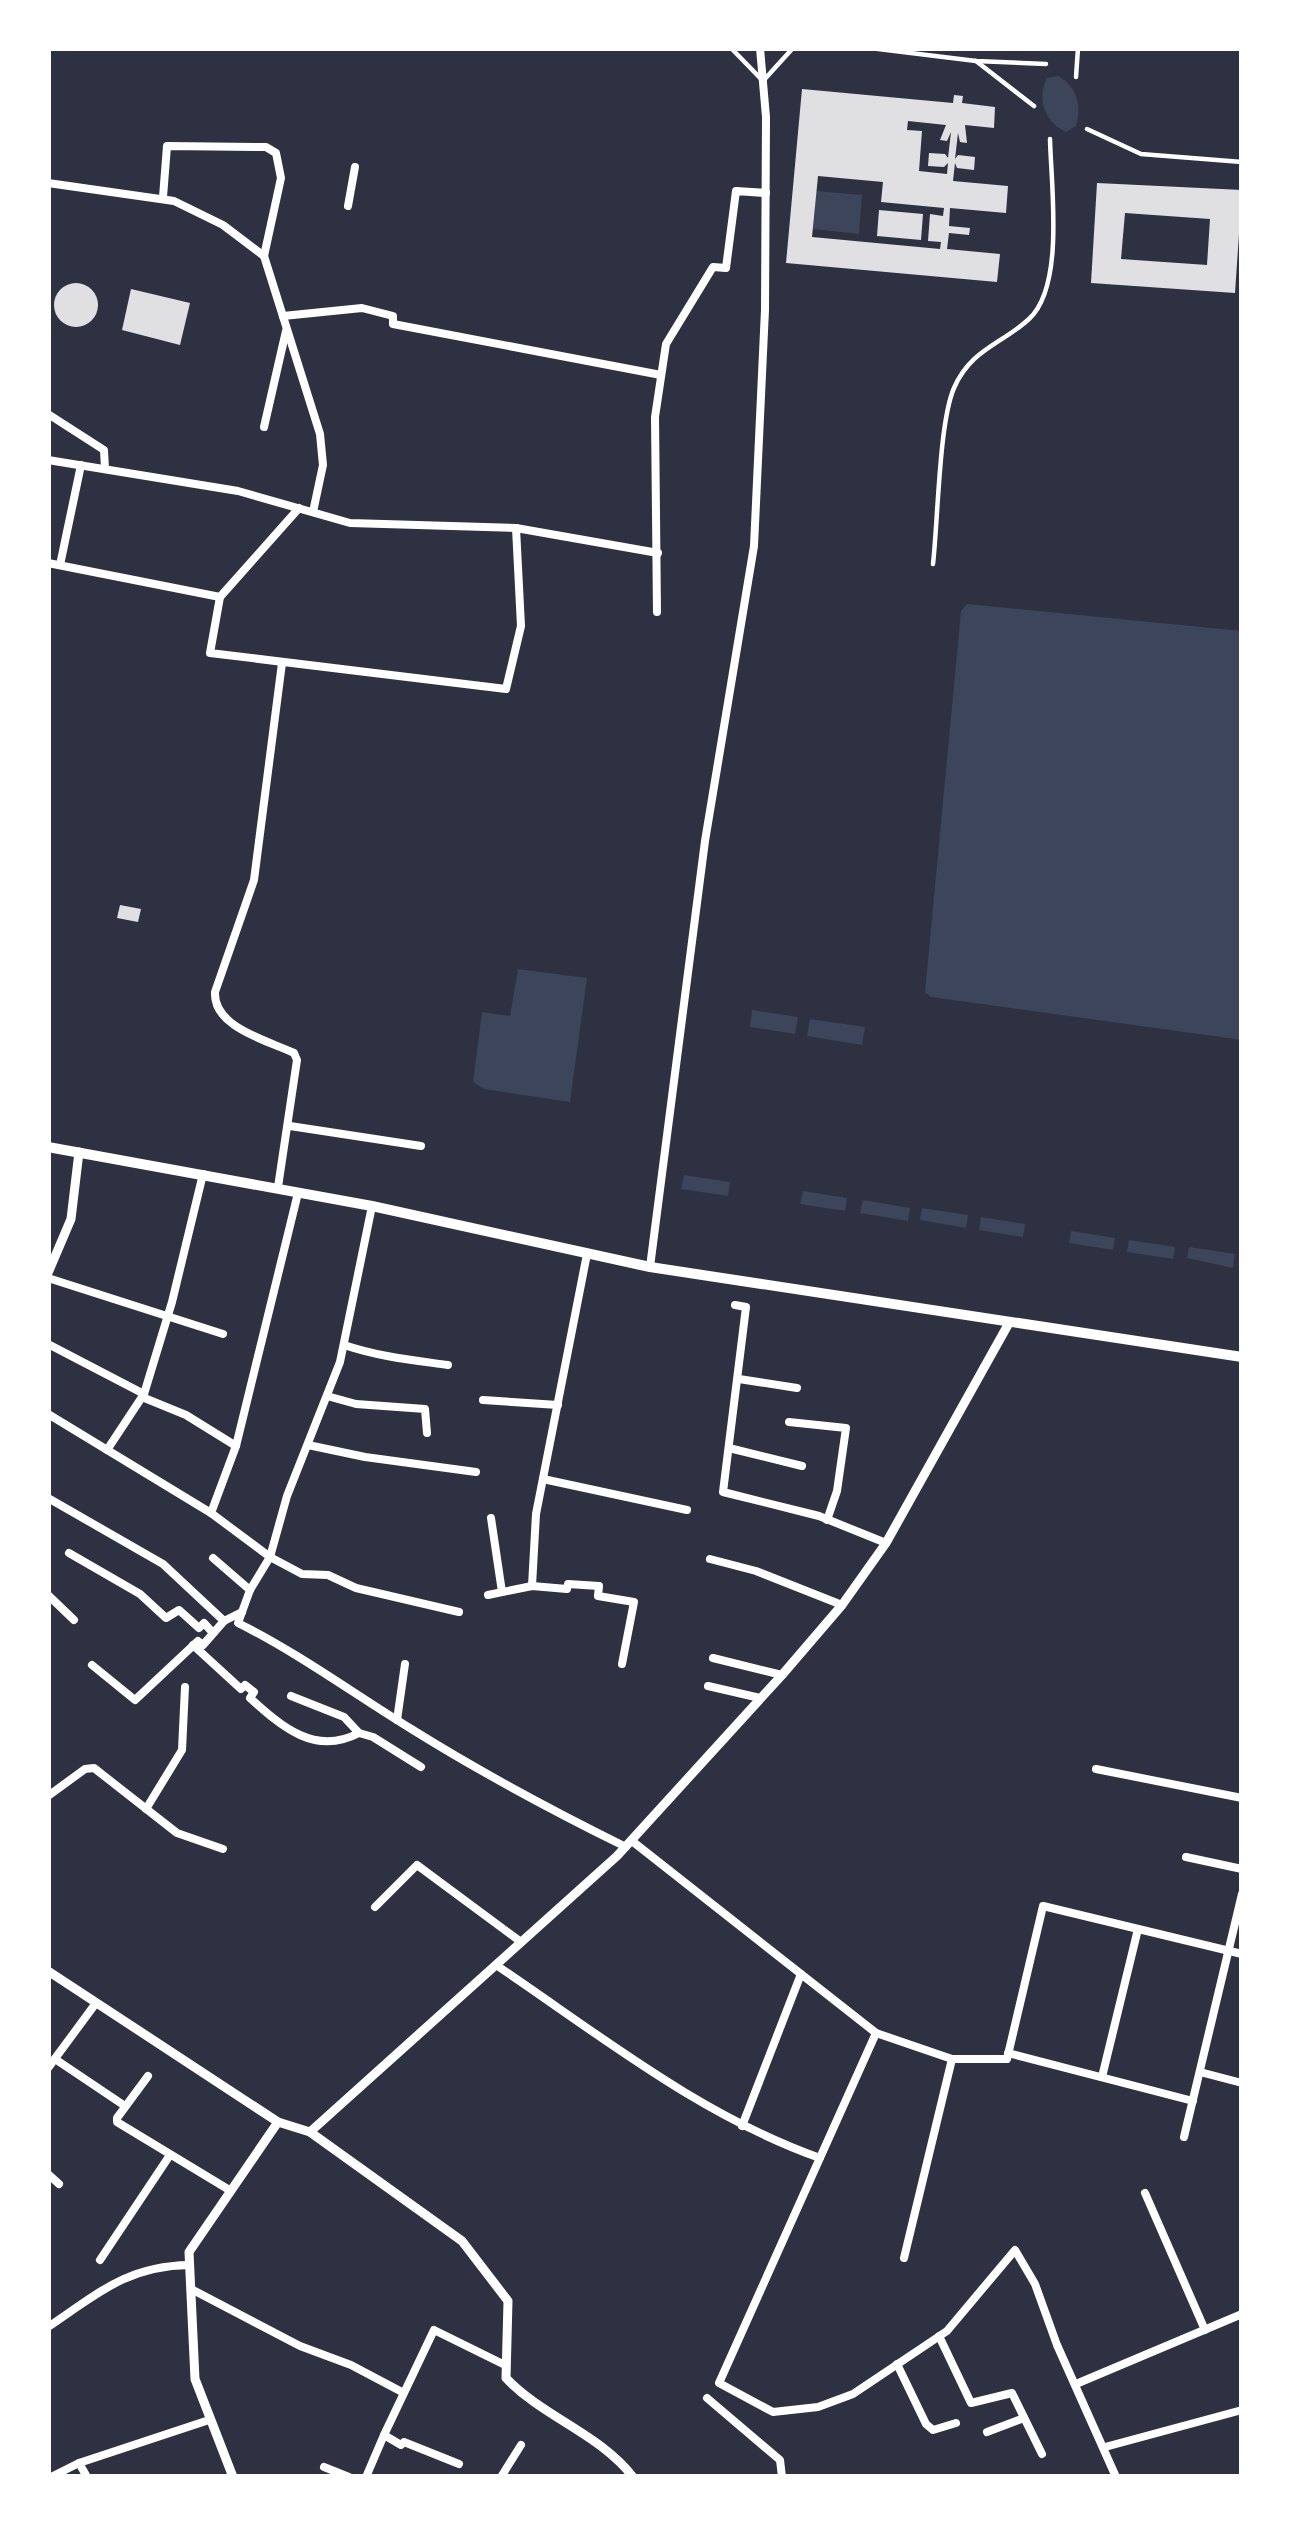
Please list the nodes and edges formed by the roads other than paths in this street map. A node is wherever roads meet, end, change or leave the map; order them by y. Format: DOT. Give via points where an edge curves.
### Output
graph roads {
  1 [pos="731,48"];
  2 [pos="760,48"];
  3 [pos="793,48"];
  4 [pos="871,48"];
  5 [pos="1078,48"];
  6 [pos="976,61"];
  7 [pos="1046,64"];
  8 [pos="1076,77"];
  9 [pos="764,81"];
  10 [pos="1034,106"];
  11 [pos="1087,129"];
  12 [pos="1050,139"];
  13 [pos="1242,162"];
  14 [pos="356,167"];
  15 [pos="48,183"];
  16 [pos="766,193"];
  17 [pos="163,197"];
  18 [pos="348,206"];
  19 [pos="264,256"];
  20 [pos="283,316"];
  21 [pos="286,330"];
  22 [pos="661,375"];
  23 [pos="48,414"];
  24 [pos="264,427"];
  25 [pos="48,460"];
  26 [pos="81,465"];
  27 [pos="105,469"];
  28 [pos="299,508"];
  29 [pos="313,512"];
  30 [pos="516,528"];
  31 [pos="658,553"];
  32 [pos="48,563"];
  33 [pos="933,564"];
  34 [pos="60,565"];
  35 [pos="220,597"];
  36 [pos="657,612"];
  37 [pos="282,663"];
  38 [pos="290,1126"];
  39 [pos="421,1146"];
  40 [pos="48,1147"];
  41 [pos="79,1152"];
  42 [pos="203,1173"];
  43 [pos="278,1187"];
  44 [pos="298,1191"];
  45 [pos="372,1206"];
  46 [pos="588,1252"];
  47 [pos="650,1267"];
  48 [pos="48,1276"];
  49 [pos="735,1305"];
  50 [pos="167,1317"];
  51 [pos="1009,1323"];
  52 [pos="223,1334"];
  53 [pos="48,1344"];
  54 [pos="344,1345"];
  55 [pos="1242,1357"];
  56 [pos="448,1365"];
  57 [pos="739,1378"];
  58 [pos="797,1388"];
  59 [pos="143,1395"];
  60 [pos="327,1396"];
  61 [pos="483,1400"];
  62 [pos="558,1405"];
  63 [pos="48,1414"];
  64 [pos="788,1422"];
  65 [pos="427,1433"];
  66 [pos="308,1445"];
  67 [pos="236,1446"];
  68 [pos="729,1448"];
  69 [pos="107,1450"];
  70 [pos="802,1466"];
  71 [pos="476,1472"];
  72 [pos="543,1479"];
  73 [pos="48,1498"];
  74 [pos="687,1510"];
  75 [pos="211,1513"];
  76 [pos="491,1518"];
  77 [pos="827,1520"];
  78 [pos="886,1543"];
  79 [pos="69,1553"];
  80 [pos="270,1557"];
  81 [pos="213,1558"];
  82 [pos="710,1559"];
  83 [pos="532,1586"];
  84 [pos="250,1590"];
  85 [pos="502,1592"];
  86 [pos="48,1595"];
  87 [pos="488,1595"];
  88 [pos="842,1605"];
  89 [pos="242,1612"];
  90 [pos="459,1612"];
  91 [pos="74,1620"];
  92 [pos="224,1621"];
  93 [pos="214,1633"];
  94 [pos="194,1645"];
  95 [pos="713,1658"];
  96 [pos="405,1664"];
  97 [pos="622,1664"];
  98 [pos="92,1665"];
  99 [pos="782,1676"];
  100 [pos="708,1686"];
  101 [pos="185,1687"];
  102 [pos="291,1696"];
  103 [pos="760,1698"];
  104 [pos="397,1720"];
  105 [pos="359,1733"];
  106 [pos="422,1766"];
  107 [pos="1096,1769"];
  108 [pos="48,1796"];
  109 [pos="1242,1798"];
  110 [pos="146,1809"];
  111 [pos="629,1844"];
  112 [pos="223,1849"];
  113 [pos="1186,1856"];
  114 [pos="1242,1870"];
  115 [pos="1242,1894"];
  116 [pos="375,1907"];
  117 [pos="1138,1929"];
  118 [pos="521,1942"];
  119 [pos="1231,1951"];
  120 [pos="1242,1954"];
  121 [pos="496,1965"];
  122 [pos="48,1972"];
  123 [pos="801,1974"];
  124 [pos="96,2003"];
  125 [pos="876,2033"];
  126 [pos="1009,2053"];
  127 [pos="952,2059"];
  128 [pos="51,2064"];
  129 [pos="1200,2072"];
  130 [pos="148,2076"];
  131 [pos="1102,2077"];
  132 [pos="1242,2083"];
  133 [pos="1193,2101"];
  134 [pos="125,2106"];
  135 [pos="278,2122"];
  136 [pos="742,2126"];
  137 [pos="310,2132"];
  138 [pos="1184,2137"];
  139 [pos="170,2155"];
  140 [pos="820,2158"];
  141 [pos="48,2174"];
  142 [pos="59,2184"];
  143 [pos="231,2191"];
  144 [pos="1144,2193"];
  145 [pos="904,2258"];
  146 [pos="100,2260"];
  147 [pos="189,2265"];
  148 [pos="190,2288"];
  149 [pos="1242,2314"];
  150 [pos="48,2327"];
  151 [pos="1205,2330"];
  152 [pos="939,2336"];
  153 [pos="897,2364"];
  154 [pos="505,2365"];
  155 [pos="1076,2384"];
  156 [pos="403,2392"];
  157 [pos="706,2398"];
  158 [pos="1242,2410"];
  159 [pos="1024,2418"];
  160 [pos="209,2420"];
  161 [pos="956,2423"];
  162 [pos="987,2432"];
  163 [pos="384,2435"];
  164 [pos="521,2445"];
  165 [pos="1105,2447"];
  166 [pos="1042,2454"];
  167 [pos="79,2463"];
  168 [pos="459,2464"];
  169 [pos="324,2467"];
  170 [pos="51,2477"];
  171 [pos="87,2477"];
  172 [pos="233,2477"];
  173 [pos="349,2477"];
  174 [pos="366,2477"];
  175 [pos="501,2477"];
  176 [pos="633,2477"];
  177 [pos="782,2477"];
  178 [pos="1116,2477"];
  1 -- 9 [label="lane"];
  2 -- 9 [label="street"];
  3 -- 9 [label="lane"];
  4 -- 6 [label="lane"];
  5 -- 8 [label="lane"];
  6 -- 7 [label="lane"];
  6 -- 10 [label="lane"];
  9 -- 16 [label="street"];
  11 -- 13 [label="lane" via="1141,154"];
  12 -- 33 [label="lane" via="1051,274 1027,322 979,353 954,389"];
  14 -- 18 [label="street"];
  15 -- 17 [label="street"];
  16 -- 22 [label="street" via="736,191 726,268 713,267 666,344"];
  16 -- 47 [label="street" via="754,546"];
  17 -- 19 [label="street" via="223,225"];
  17 -- 19 [label="street" via="167,146 266,146 281,166"];
  19 -- 20 [label="street"];
  20 -- 21 [label="street"];
  20 -- 22 [label="street" via="362,308 393,316 393,324"];
  21 -- 24 [label="street"];
  21 -- 29 [label="street" via="320,434"];
  22 -- 31 [label="street"];
  23 -- 27 [label="street" via="104,450"];
  25 -- 26 [label="street"];
  26 -- 27 [label="street"];
  26 -- 34 [label="street"];
  27 -- 28 [label="street"];
  28 -- 29 [label="street"];
  28 -- 35 [label="street"];
  29 -- 30 [label="street" via="350,523"];
  30 -- 31 [label="street"];
  30 -- 37 [label="street" via="521,626 506,689"];
  31 -- 36 [label="street"];
  32 -- 34 [label="street"];
  34 -- 35 [label="street"];
  35 -- 37 [label="street" via="210,653"];
  37 -- 38 [label="street" via="254,880 214,1005 221,1018 294,1053"];
  38 -- 39 [label="street"];
  38 -- 43 [label="street"];
  40 -- 41 [label="main road"];
  41 -- 42 [label="main road"];
  41 -- 48 [label="street" via="71,1219"];
  42 -- 43 [label="main road"];
  42 -- 50 [label="street"];
  43 -- 44 [label="main road"];
  44 -- 45 [label="main road"];
  44 -- 67 [label="street"];
  45 -- 46 [label="main road"];
  45 -- 54 [label="street"];
  46 -- 47 [label="main road"];
  46 -- 62 [label="street"];
  47 -- 51 [label="main road"];
  48 -- 50 [label="street"];
  49 -- 57 [label="street" via="746,1307"];
  50 -- 52 [label="street"];
  50 -- 59 [label="street"];
  51 -- 55 [label="main road"];
  51 -- 78 [label="street"];
  53 -- 59 [label="street"];
  54 -- 56 [label="street"];
  54 -- 60 [label="street"];
  57 -- 58 [label="street"];
  57 -- 68 [label="street"];
  59 -- 67 [label="street"];
  59 -- 69 [label="street"];
  60 -- 65 [label="street" via="424,1409"];
  60 -- 66 [label="street"];
  61 -- 62 [label="street"];
  62 -- 72 [label="street"];
  63 -- 69 [label="street"];
  64 -- 77 [label="street" via="845,1428"];
  66 -- 71 [label="street"];
  66 -- 80 [label="street"];
  67 -- 75 [label="street"];
  68 -- 70 [label="street"];
  68 -- 77 [label="street" via="723,1492"];
  69 -- 75 [label="street"];
  72 -- 74 [label="street"];
  72 -- 83 [label="street"];
  73 -- 92 [label="street" via="164,1564"];
  75 -- 80 [label="street"];
  76 -- 85 [label="street"];
  77 -- 78 [label="street"];
  78 -- 88 [label="street"];
  79 -- 93 [label="street" via="166,1618 179,1610"];
  80 -- 84 [label="street"];
  80 -- 90 [label="street" via="302,1574"];
  81 -- 84 [label="street"];
  82 -- 88 [label="street"];
  83 -- 85 [label="street"];
  83 -- 97 [label="street" via="599,1586 598,1596 634,1602"];
  84 -- 89 [label="street"];
  85 -- 87 [label="street"];
  86 -- 91 [label="street"];
  88 -- 99 [label="street"];
  89 -- 92 [label="street"];
  89 -- 104 [label="street" via="238,1623"];
  92 -- 93 [label="street"];
  93 -- 94 [label="street"];
  94 -- 98 [label="street" via="135,1700"];
  94 -- 105 [label="street" via="254,1692 250,1698 287,1731 316,1741"];
  95 -- 99 [label="street"];
  96 -- 104 [label="street"];
  99 -- 103 [label="street"];
  100 -- 103 [label="street"];
  101 -- 110 [label="street" via="182,1750"];
  102 -- 105 [label="street" via="344,1717"];
  103 -- 111 [label="street"];
  104 -- 111 [label="street" via="536,1802"];
  105 -- 106 [label="street"];
  107 -- 109 [label="street"];
  108 -- 110 [label="street" via="94,1768"];
  110 -- 112 [label="street" via="177,1833"];
  111 -- 118 [label="street"];
  111 -- 123 [label="street"];
  113 -- 114 [label="street"];
  115 -- 119 [label="street"];
  116 -- 118 [label="street" via="417,1865"];
  117 -- 119 [label="street"];
  117 -- 126 [label="street" via="1043,1906"];
  117 -- 131 [label="street"];
  118 -- 121 [label="street"];
  119 -- 120 [label="street"];
  119 -- 129 [label="street"];
  121 -- 136 [label="street"];
  121 -- 137 [label="street"];
  122 -- 124 [label="street"];
  123 -- 125 [label="street"];
  123 -- 136 [label="street"];
  124 -- 128 [label="street"];
  124 -- 135 [label="street"];
  125 -- 127 [label="street"];
  125 -- 140 [label="street"];
  126 -- 127 [label="street"];
  126 -- 131 [label="street"];
  127 -- 145 [label="street"];
  128 -- 134 [label="street"];
  129 -- 132 [label="street"];
  129 -- 133 [label="street"];
  130 -- 134 [label="street"];
  131 -- 133 [label="street"];
  133 -- 138 [label="street"];
  134 -- 139 [label="street" via="117,2122"];
  135 -- 137 [label="street"];
  135 -- 143 [label="street"];
  136 -- 140 [label="street"];
  137 -- 154 [label="street" via="462,2241 508,2301"];
  139 -- 143 [label="street"];
  139 -- 146 [label="street"];
  140 -- 153 [label="street" via="719,2383 773,2412 818,2408"];
  141 -- 142 [label="street"];
  143 -- 147 [label="street" via="189,2252"];
  144 -- 151 [label="street"];
  147 -- 148 [label="street"];
  147 -- 150 [label="street" via="117,2279"];
  148 -- 156 [label="street"];
  148 -- 160 [label="street" via="195,2379"];
  149 -- 151 [label="street"];
  151 -- 155 [label="street"];
  152 -- 153 [label="street"];
  152 -- 155 [label="street" via="1015,2250"];
  152 -- 159 [label="street" via="971,2403 1012,2393"];
  153 -- 161 [label="street" via="926,2424 933,2430"];
  154 -- 156 [label="street" via="434,2330"];
  154 -- 176 [label="street" via="521,2395 618,2458"];
  155 -- 165 [label="street"];
  156 -- 163 [label="street"];
  157 -- 177 [label="street" via="780,2460"];
  158 -- 165 [label="street"];
  159 -- 162 [label="street"];
  159 -- 166 [label="street"];
  160 -- 167 [label="street"];
  160 -- 172 [label="street"];
  163 -- 168 [label="street"];
  163 -- 174 [label="street"];
  164 -- 175 [label="street"];
  165 -- 178 [label="street"];
  167 -- 170 [label="street"];
  167 -- 171 [label="street"];
  169 -- 173 [label="street"];
}
